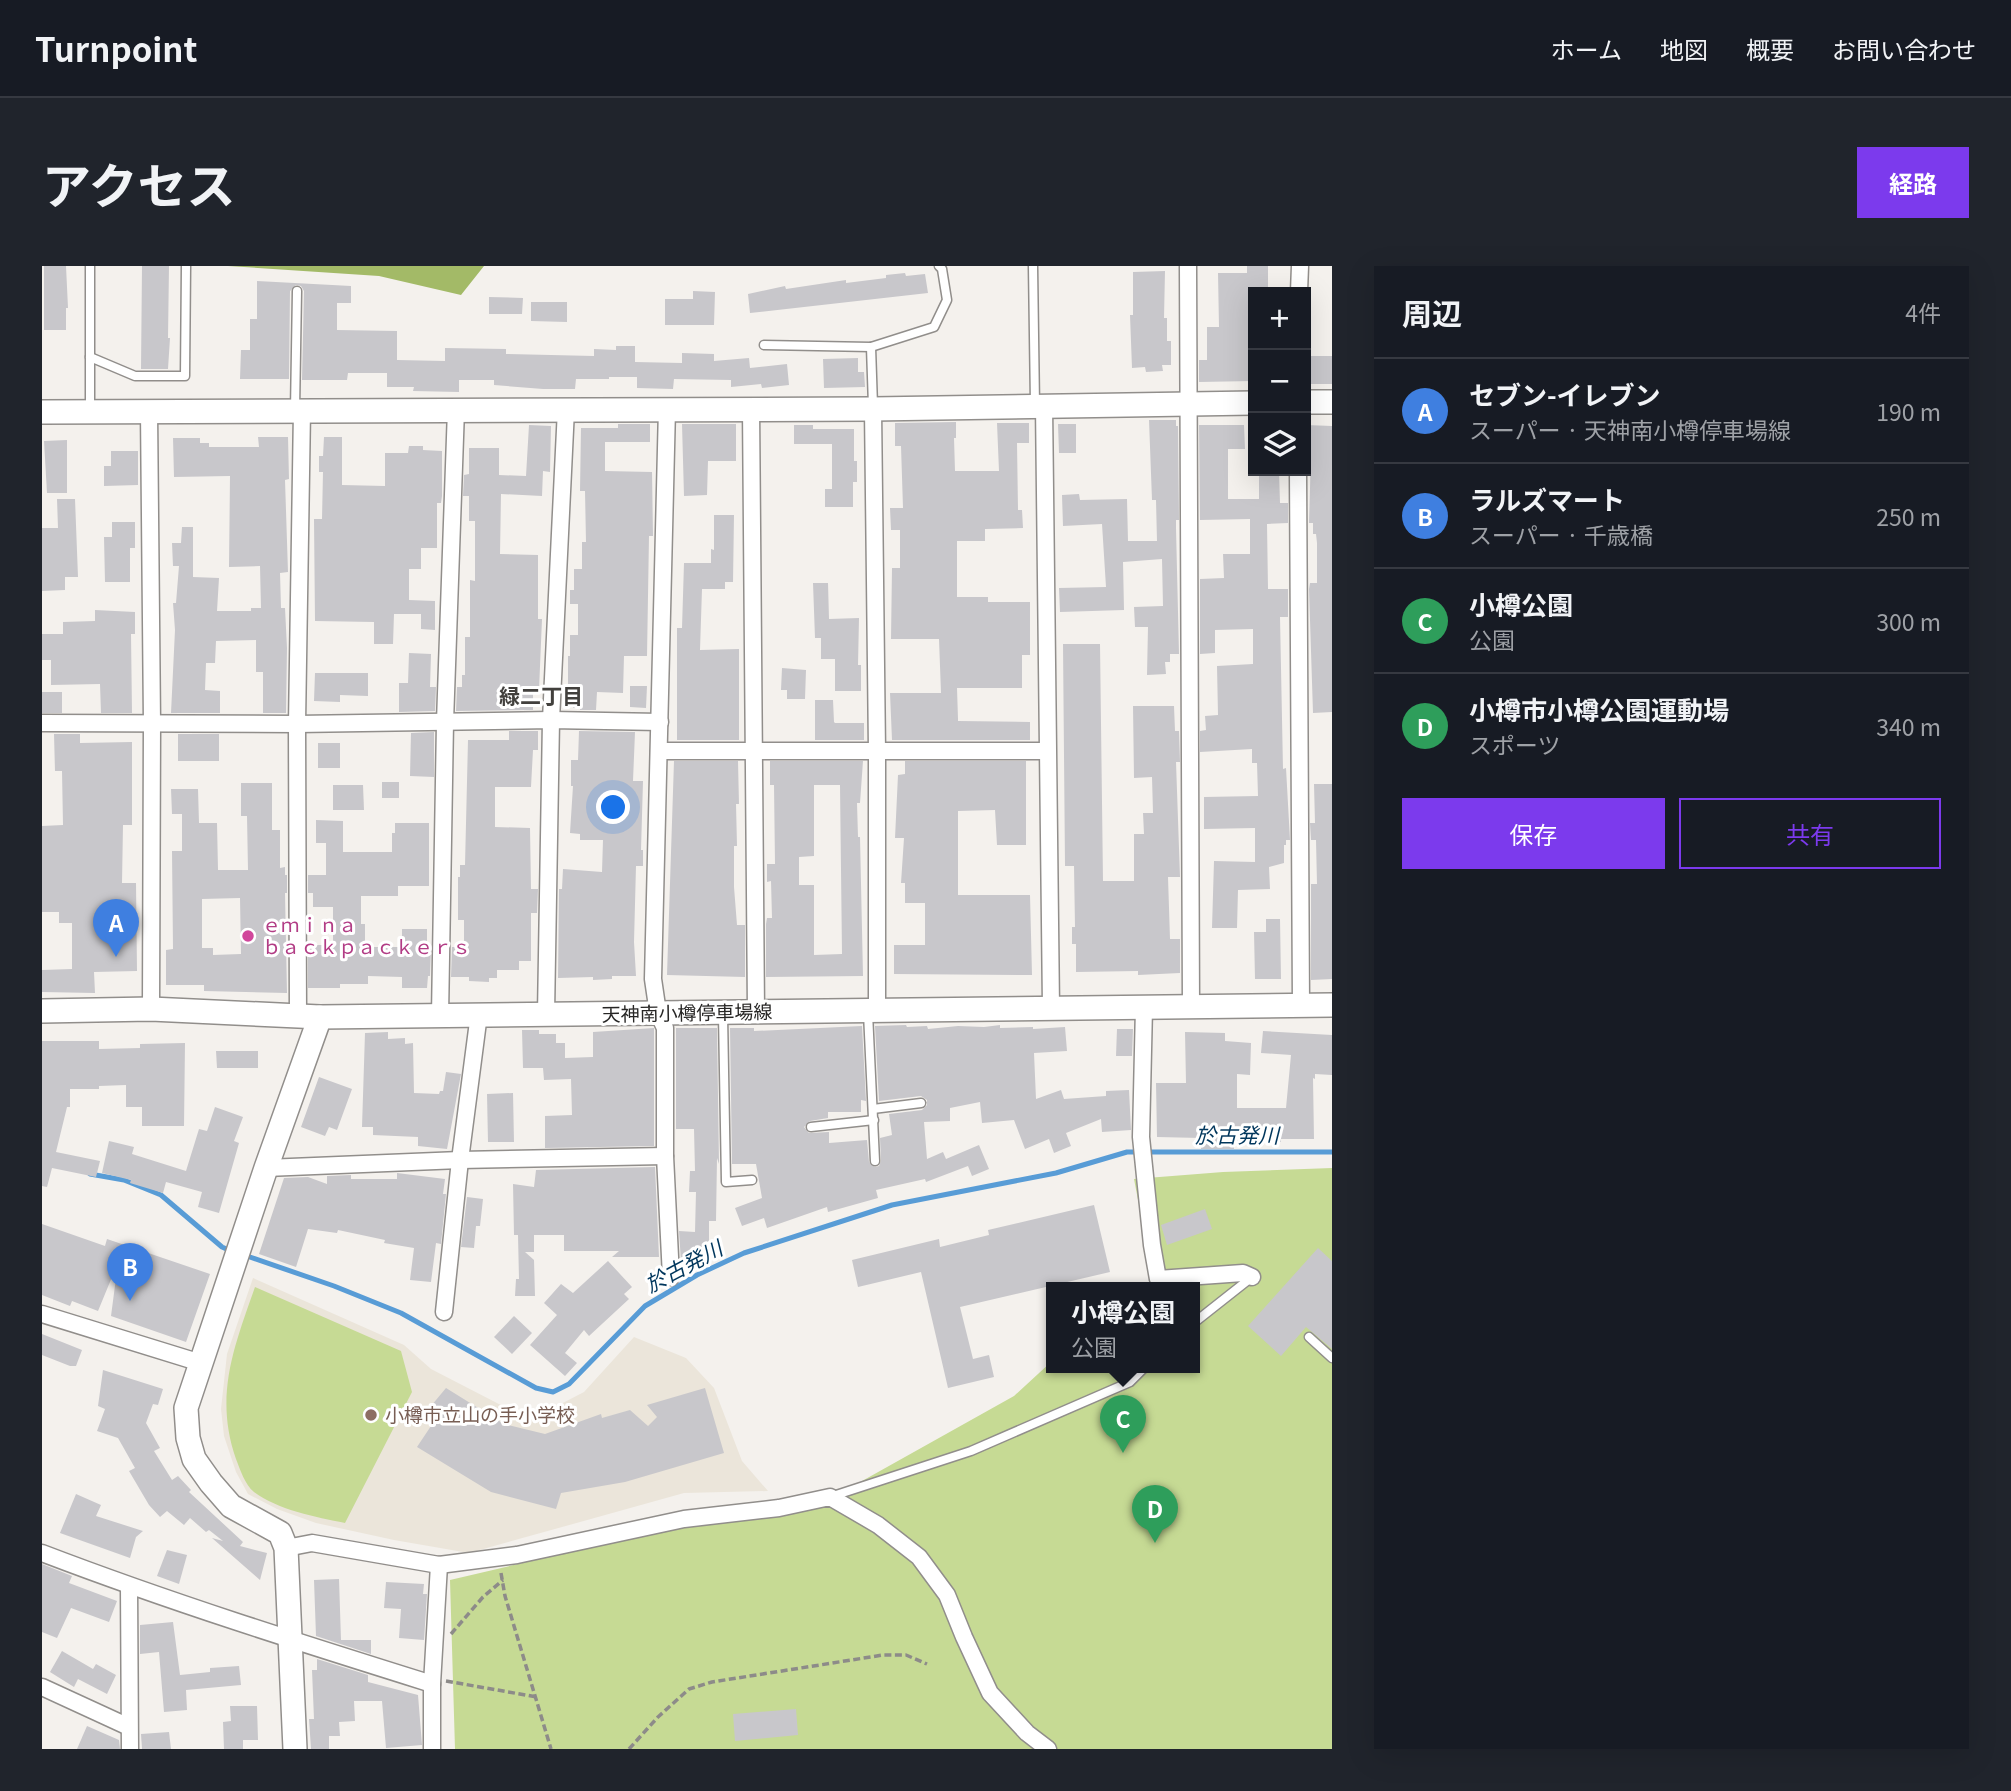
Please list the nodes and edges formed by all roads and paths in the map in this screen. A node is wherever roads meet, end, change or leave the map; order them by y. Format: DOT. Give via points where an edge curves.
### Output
graph roads {
  1 [pos="90,266"];
  2 [pos="186,266"];
  3 [pos="939,266"];
  4 [pos="1033,266"];
  5 [pos="1188,266"];
  6 [pos="1300,266"];
  7 [pos="1299,287"];
  8 [pos="297,291"];
  9 [pos="764,345"];
  10 [pos="871,347"];
  11 [pos="90,357"];
  12 [pos="1311,402"];
  13 [pos="1332,402"];
  14 [pos="1248,403"];
  15 [pos="1187,404"];
  16 [pos="1040,405"];
  17 [pos="667,408"];
  18 [pos="751,408"];
  19 [pos="566,409"];
  20 [pos="873,409"];
  21 [pos="298,410"];
  22 [pos="456,410"];
  23 [pos="149,411"];
  24 [pos="42,412"];
  25 [pos="90,412"];
  26 [pos="1298,476"];
  27 [pos="551,720"];
  28 [pos="445,722"];
  29 [pos="660,722"];
  30 [pos="42,723"];
  31 [pos="152,723"];
  32 [pos="297,723"];
  33 [pos="659,751"];
  34 [pos="754,751"];
  35 [pos="877,751"];
  36 [pos="1047,751"];
  37 [pos="1301,1005"];
  38 [pos="1332,1005"];
  39 [pos="1191,1006"];
  40 [pos="1144,1007"];
  41 [pos="1051,1008"];
  42 [pos="151,1009"];
  43 [pos="872,1010"];
  44 [pos="42,1011"];
  45 [pos="723,1012"];
  46 [pos="756,1012"];
  47 [pos="658,1013"];
  48 [pos="479,1014"];
  49 [pos="546,1014"];
  50 [pos="309,1016"];
  51 [pos="440,1016"];
  52 [pos="921,1103"];
  53 [pos="873,1109"];
  54 [pos="873,1120"];
  55 [pos="811,1127"];
  56 [pos="665,1156"];
  57 [pos="460,1160"];
  58 [pos="875,1161"];
  59 [pos="266,1168"];
  60 [pos="752,1180"];
  61 [pos="671,1277"];
  62 [pos="1252,1277"];
  63 [pos="444,1312"];
  64 [pos="42,1314"];
  65 [pos="1200,1318"];
  66 [pos="1310,1337"];
  67 [pos="1332,1358"];
  68 [pos="201,1363"];
  69 [pos="1139,1373"];
  70 [pos="830,1497"];
  71 [pos="286,1548"];
  72 [pos="42,1553"];
  73 [pos="499,1557"];
  74 [pos="439,1565"];
  75 [pos="503,1580"];
  76 [pos="129,1587"];
  77 [pos="290,1640"];
  78 [pos="434,1650"];
  79 [pos="927,1664"];
  80 [pos="432,1681"];
  81 [pos="42,1686"];
  82 [pos="537,1697"];
  83 [pos="130,1727"];
  84 [pos="130,1749"];
  85 [pos="295,1749"];
  86 [pos="432,1749"];
  87 [pos="551,1749"];
  88 [pos="629,1749"];
  89 [pos="1048,1749"];
  1 -- 11 [label="lane"];
  2 -- 11 [label="lane" via="185,376 135,376"];
  3 -- 10 [label="lane" via="947,300 934,327"];
  4 -- 16 [label="lane"];
  5 -- 15 [label="street"];
  6 -- 7 [label="street"];
  8 -- 21 [label="lane"];
  9 -- 10 [label="lane"];
  10 -- 20 [label="lane"];
  11 -- 25 [label="lane"];
  12 -- 13 [label="street"];
  14 -- 15 [label="street"];
  15 -- 16 [label="street"];
  15 -- 39 [label="street"];
  16 -- 20 [label="street"];
  16 -- 36 [label="street"];
  17 -- 18 [label="street"];
  17 -- 19 [label="street"];
  17 -- 29 [label="street"];
  18 -- 20 [label="street"];
  18 -- 34 [label="street"];
  19 -- 22 [label="street"];
  19 -- 27 [label="street"];
  20 -- 35 [label="street"];
  21 -- 22 [label="street"];
  21 -- 23 [label="street"];
  21 -- 32 [label="street"];
  22 -- 28 [label="street"];
  23 -- 25 [label="street"];
  23 -- 31 [label="street"];
  24 -- 25 [label="street"];
  26 -- 37 [label="street"];
  27 -- 28 [label="street"];
  27 -- 29 [label="street"];
  27 -- 49 [label="street"];
  28 -- 32 [label="street"];
  28 -- 51 [label="street"];
  29 -- 33 [label="street"];
  30 -- 31 [label="street"];
  31 -- 32 [label="street"];
  31 -- 42 [label="street"];
  32 -- 50 [label="street"];
  33 -- 34 [label="street"];
  33 -- 47 [label="street" via="653,979"];
  34 -- 35 [label="street"];
  34 -- 46 [label="street"];
  35 -- 36 [label="street"];
  35 -- 43 [label="street"];
  36 -- 41 [label="street"];
  37 -- 38 [label="street, 天神南小樽停車場線"];
  37 -- 39 [label="street, 天神南小樽停車場線"];
  39 -- 40 [label="street, 天神南小樽停車場線"];
  40 -- 41 [label="street, 天神南小樽停車場線"];
  40 -- 62 [label="street" via="1141,1138 1158,1279 1243,1273"];
  41 -- 43 [label="street, 天神南小樽停車場線"];
  42 -- 44 [label="street, 天神南小樽停車場線"];
  42 -- 50 [label="street, 天神南小樽停車場線"];
  43 -- 46 [label="street, 天神南小樽停車場線"];
  43 -- 53 [label="lane"];
  45 -- 46 [label="street, 天神南小樽停車場線"];
  45 -- 47 [label="street, 天神南小樽停車場線"];
  45 -- 60 [label="lane" via="726,1182"];
  47 -- 49 [label="street, 天神南小樽停車場線"];
  47 -- 56 [label="street" via="665,1028"];
  48 -- 49 [label="street, 天神南小樽停車場線"];
  48 -- 51 [label="street, 天神南小樽停車場線"];
  48 -- 57 [label="street"];
  50 -- 51 [label="street, 天神南小樽停車場線"];
  50 -- 59 [label="street"];
  52 -- 53 [label="lane"];
  53 -- 54 [label="lane"];
  54 -- 55 [label="lane"];
  54 -- 58 [label="lane"];
  56 -- 57 [label="street"];
  56 -- 61 [label="street"];
  57 -- 59 [label="street"];
  57 -- 63 [label="street"];
  59 -- 68 [label="street"];
  62 -- 65 [label="lane"];
  64 -- 68 [label="street"];
  66 -- 67 [label="lane"];
  68 -- 71 [label="street" via="186,1408 194,1460 231,1506 280,1533"];
  69 -- 70 [label="lane" via="1130,1382 971,1451"];
  70 -- 73 [label="street" via="684,1519"];
  70 -- 89 [label="street" via="878,1525 919,1557 947,1595 990,1693"];
  71 -- 74 [label="street" via="312,1543"];
  71 -- 77 [label="street"];
  72 -- 76 [label="street"];
  73 -- 74 [label="street"];
  73 -- 75 [label="path"];
  74 -- 78 [label="street"];
  75 -- 78 [label="path"];
  75 -- 82 [label="path"];
  76 -- 77 [label="street"];
  76 -- 83 [label="street"];
  77 -- 80 [label="street"];
  77 -- 85 [label="street"];
  78 -- 80 [label="street"];
  79 -- 88 [label="path" via="906,1656 883,1655 700,1685 689,1689"];
  80 -- 82 [label="path"];
  80 -- 86 [label="street"];
  81 -- 83 [label="street"];
  82 -- 87 [label="path"];
  83 -- 84 [label="street"];
}
